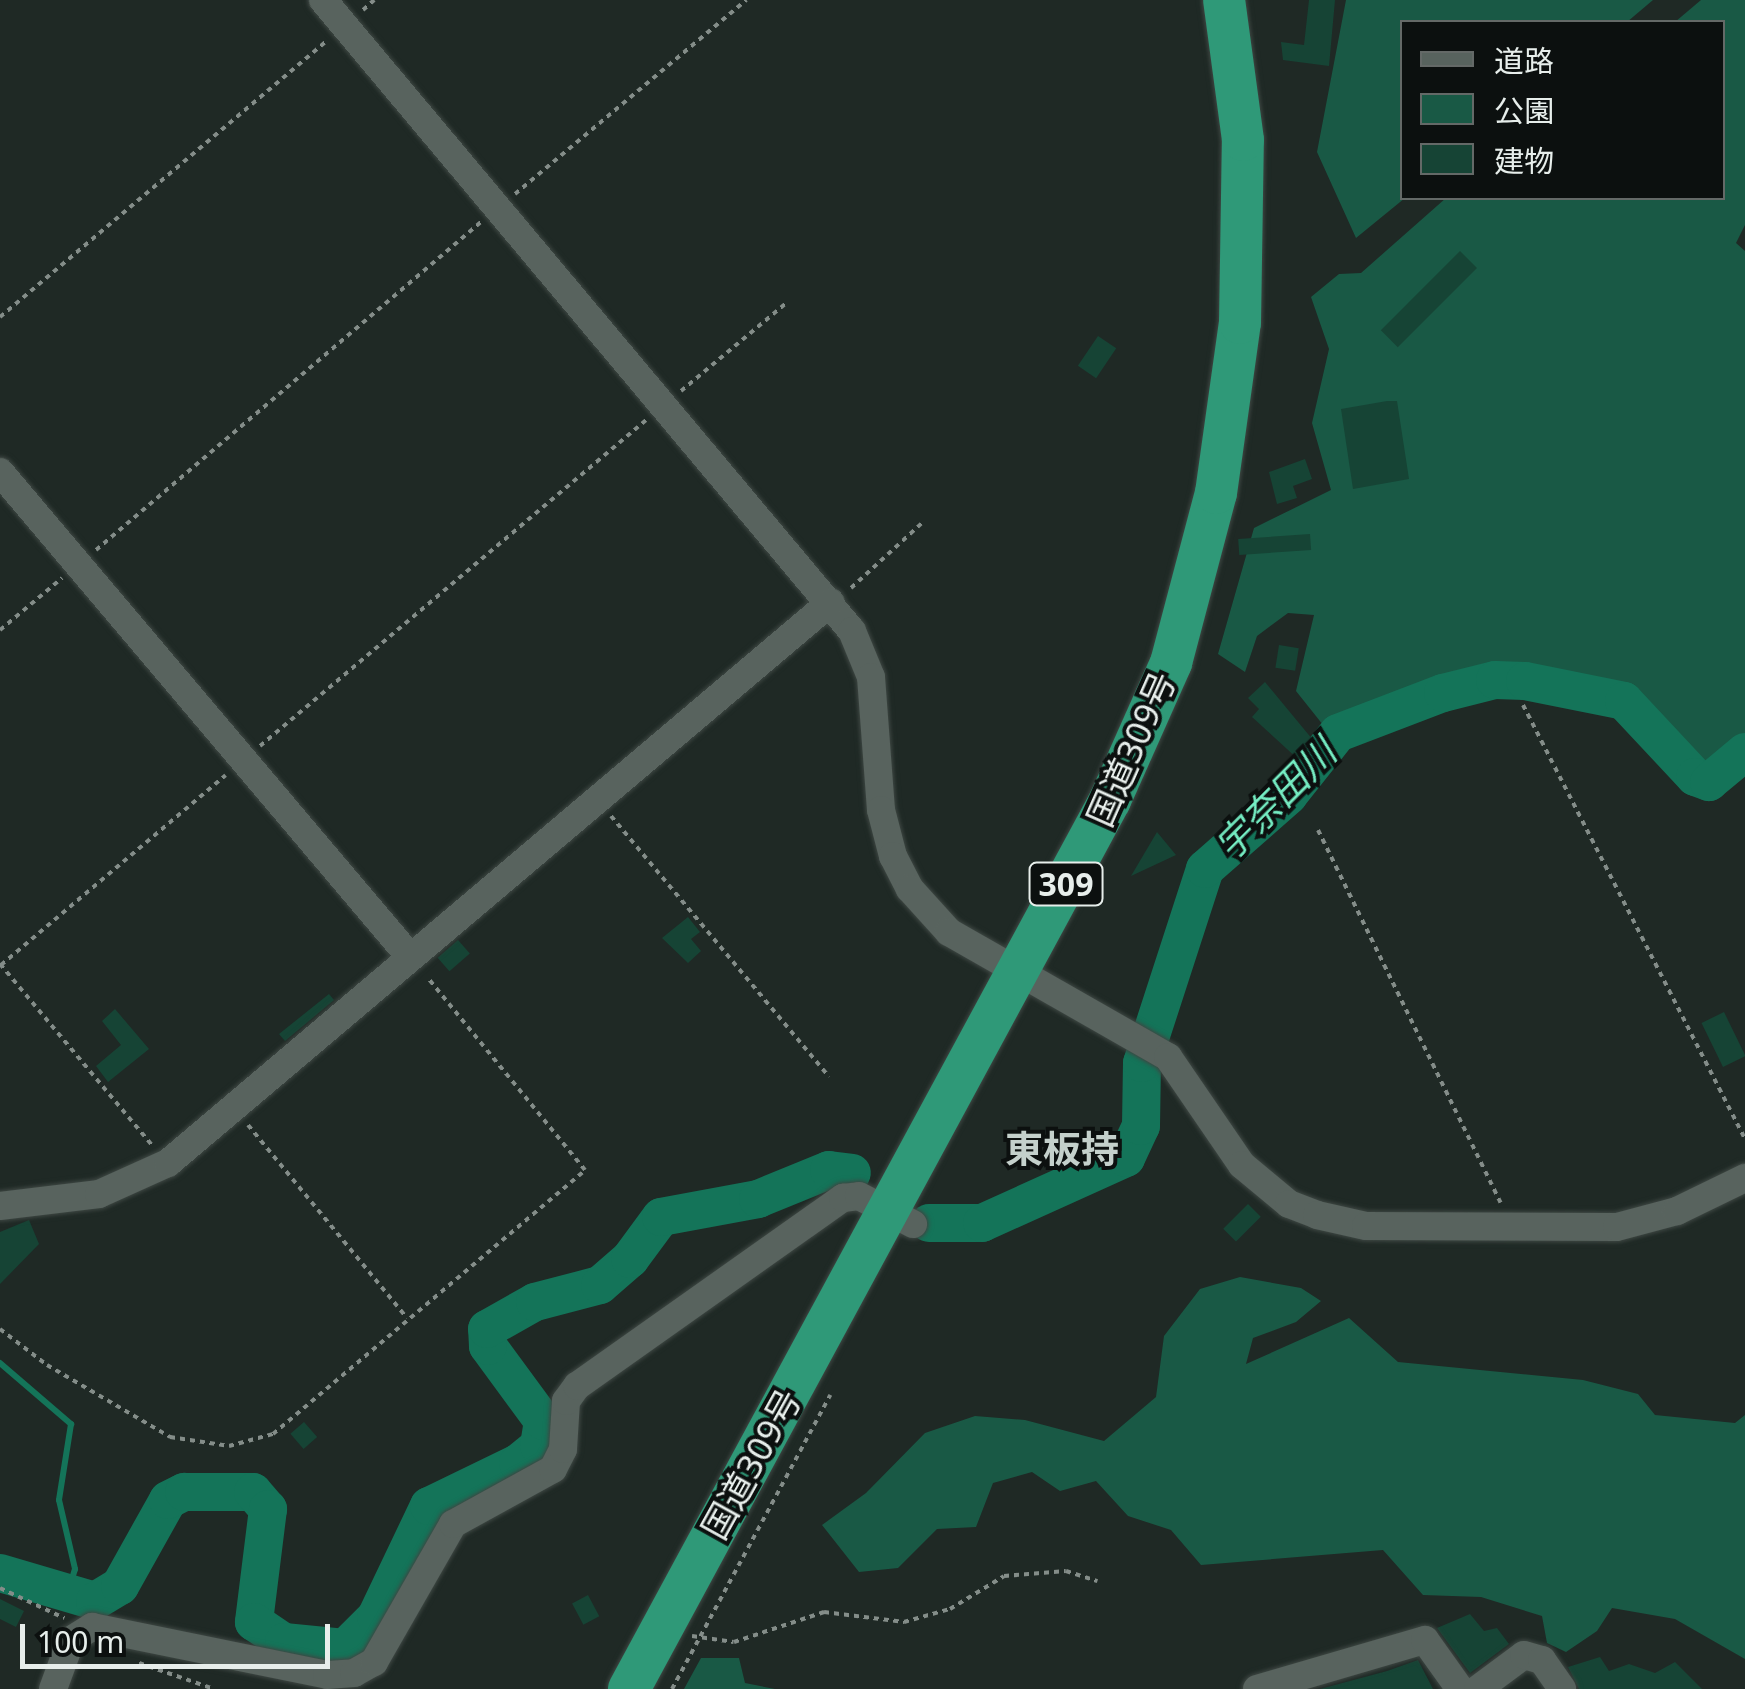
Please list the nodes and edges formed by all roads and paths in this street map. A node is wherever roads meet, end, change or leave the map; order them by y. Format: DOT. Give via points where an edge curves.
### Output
graph roads {
  1 [pos="323,0"];
  2 [pos="746,0"];
  3 [pos="1224,0"];
  4 [pos="1250,0"];
  5 [pos="344,25"];
  6 [pos="498,208"];
  7 [pos="785,304"];
  8 [pos="0,317"];
  9 [pos="665,404"];
  10 [pos="0,472"];
  11 [pos="924,521"];
  12 [pos="78,564"];
  13 [pos="831,602"];
  14 [pos="0,630"];
  15 [pos="1522,705"];
  16 [pos="244,760"];
  17 [pos="597,800"];
  18 [pos="1318,830"];
  19 [pos="411,958"];
  20 [pos="0,965"];
  21 [pos="1031,980"];
  22 [pos="829,1078"];
  23 [pos="233,1108"];
  24 [pos="1745,1138"];
  25 [pos="168,1164"];
  26 [pos="1745,1178"];
  27 [pos="0,1206"];
  28 [pos="901,1218"];
  29 [pos="1505,1228"];
  30 [pos="407,1318"];
  31 [pos="0,1329"];
  32 [pos="830,1394"];
  33 [pos="1097,1581"];
  34 [pos="0,1588"];
  35 [pos="76,1633"];
  36 [pos="693,1636"];
  37 [pos="125,1658"];
  38 [pos="53,1689"];
  39 [pos="214,1689"];
  40 [pos="628,1689"];
  41 [pos="658,1689"];
  42 [pos="672,1689"];
  43 [pos="1257,1689"];
  44 [pos="1460,1689"];
  45 [pos="1478,1689"];
  46 [pos="1562,1689"];
  1 -- 5 [label="street"];
  2 -- 6 [label="path"];
  3 -- 21 [label="highway, 国道309号 / 309" via="1243,140 1244,212 1232,396 1216,494 1171,663"];
  4 -- 21 [label="highway, 国道309号 / 309" via="1264,92 1271,245 1242,503 1175,724"];
  5 -- 6 [label="street"];
  5 -- 8 [label="path"];
  6 -- 9 [label="street"];
  6 -- 12 [label="path"];
  7 -- 9 [label="path"];
  9 -- 13 [label="street"];
  9 -- 16 [label="path"];
  10 -- 12 [label="street"];
  11 -- 13 [label="path"];
  12 -- 14 [label="path"];
  12 -- 16 [label="street"];
  13 -- 17 [label="street"];
  13 -- 21 [label="street" via="871,677 881,810 901,874 949,932"];
  15 -- 24 [label="path"];
  16 -- 19 [label="street"];
  16 -- 20 [label="path"];
  17 -- 19 [label="street"];
  17 -- 22 [label="path"];
  18 -- 29 [label="path" via="1498,1188"];
  19 -- 23 [label="street"];
  19 -- 30 [label="path" via="585,1170"];
  20 -- 25 [label="path"];
  21 -- 28 [label="highway, 国道309号 / 309"];
  21 -- 29 [label="street" via="1168,1057 1242,1165 1290,1204 1366,1226"];
  23 -- 25 [label="street"];
  23 -- 30 [label="path"];
  25 -- 27 [label="street" via="99,1194"];
  26 -- 29 [label="street" via="1652,1220"];
  28 -- 35 [label="street" via="860,1196 843,1198 577,1386 566,1401 563,1449 553,1469 523,1492 454,1524 381,1655 354,1673 326,1675 92,1626"];
  28 -- 36 [label="highway, 国道309号 / 309"];
  28 -- 40 [label="highway, 国道309号 / 309"];
  30 -- 31 [label="path" via="274,1434 229,1446 170,1437 131,1418"];
  32 -- 36 [label="path"];
  33 -- 36 [label="path" via="1066,1572 1004,1576 950,1608 904,1622 824,1612 734,1642"];
  34 -- 35 [label="path" via="69,1620"];
  35 -- 38 [label="street"];
  36 -- 41 [label="highway, 国道309号 / 309"];
  36 -- 42 [label="path"];
  37 -- 39 [label="path"];
  43 -- 44 [label="street" via="1425,1640"];
  45 -- 46 [label="street" via="1524,1654 1542,1660"];
}
